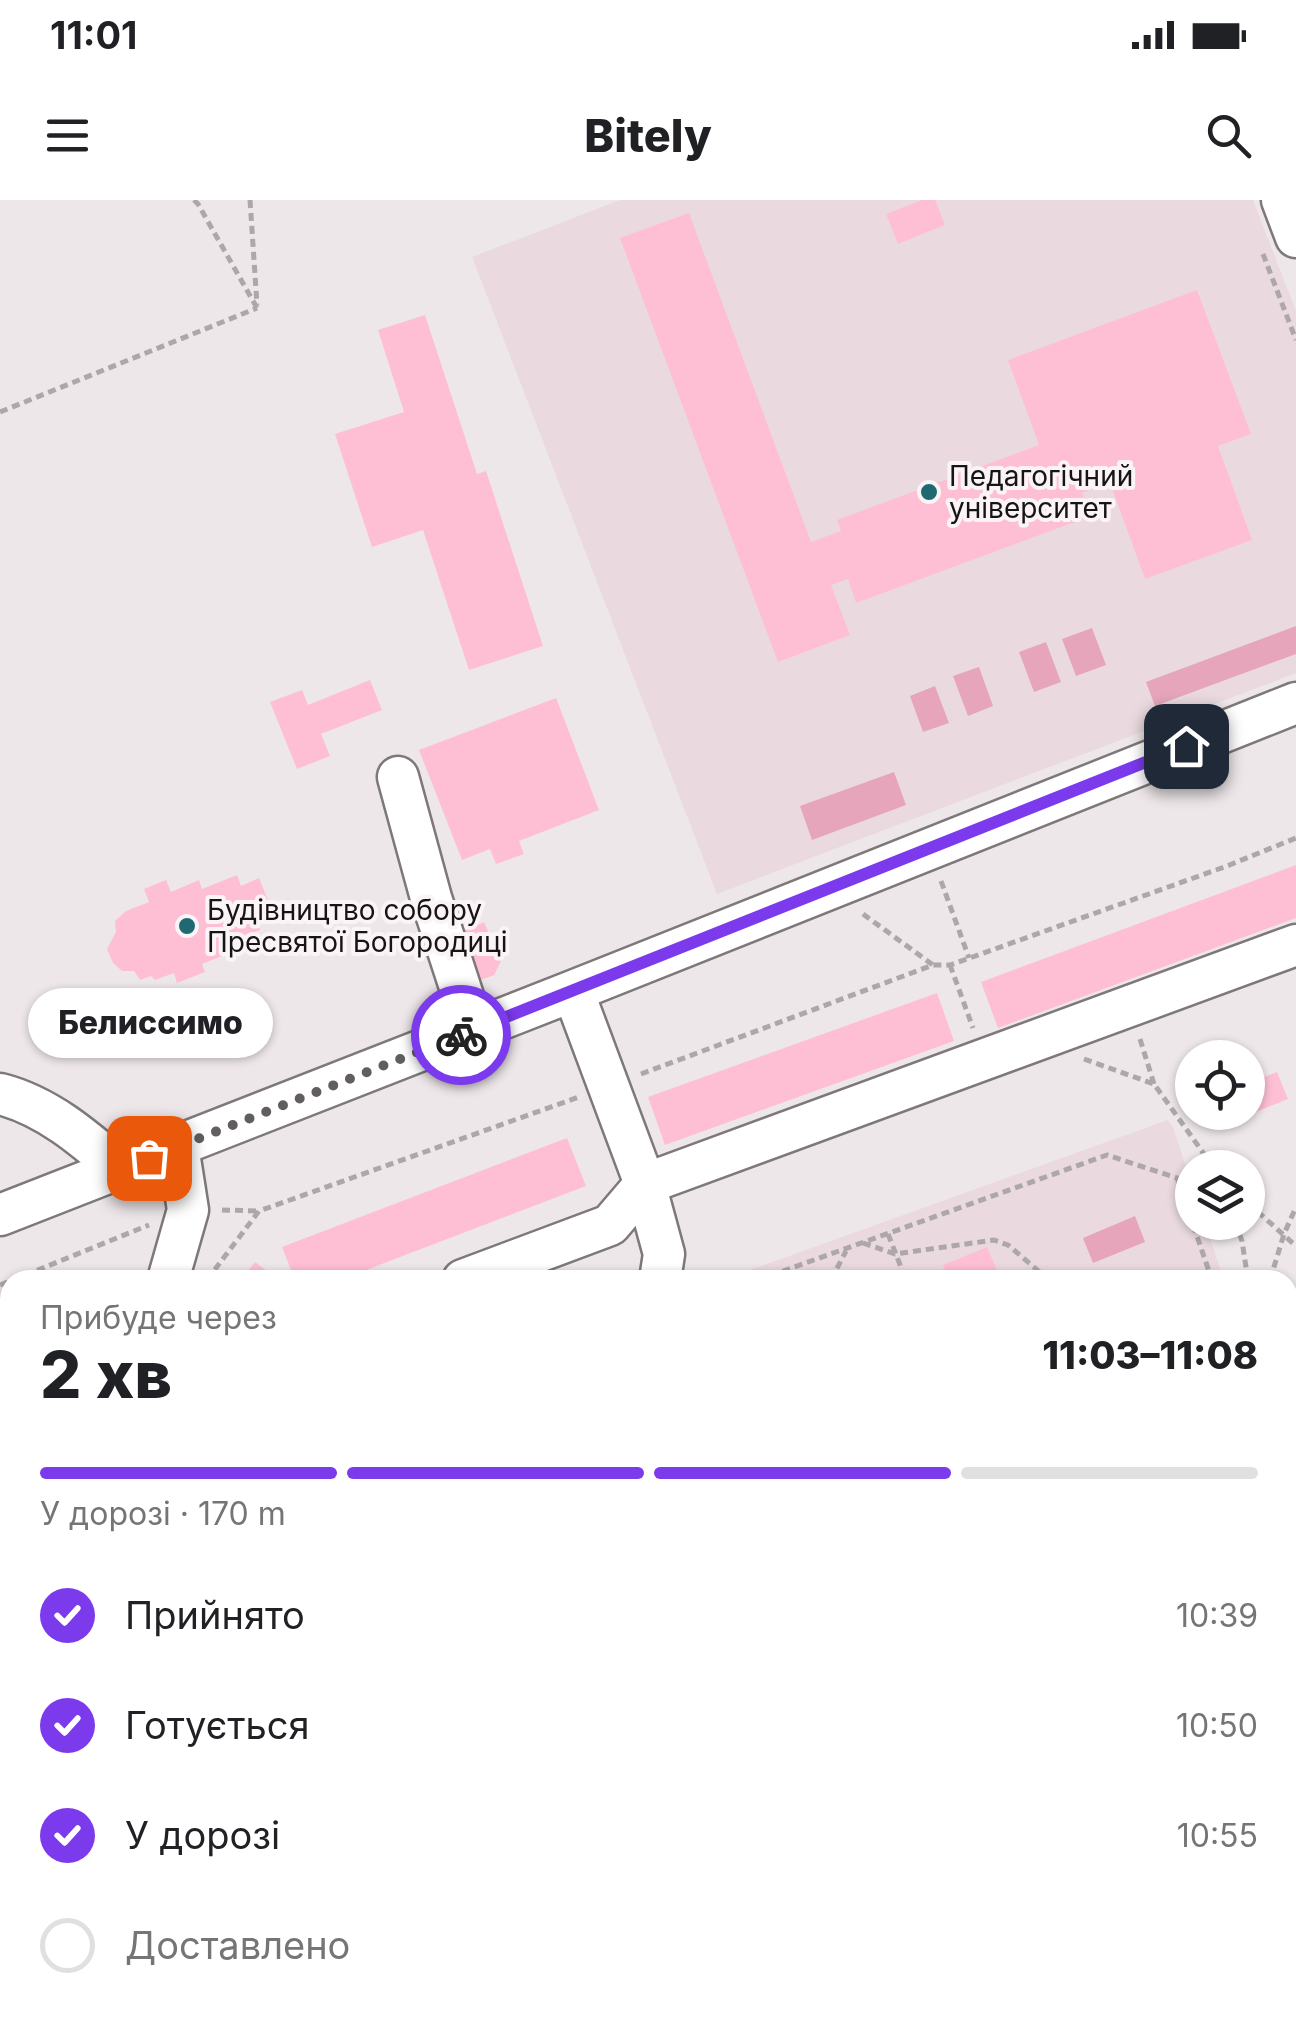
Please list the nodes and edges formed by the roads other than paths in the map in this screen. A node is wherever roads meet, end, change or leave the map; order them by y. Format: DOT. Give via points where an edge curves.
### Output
graph roads {
  1 [pos="1282,200"];
  2 [pos="1279,244"];
  3 [pos="1296,702"];
  4 [pos="398,777"];
  5 [pos="1296,944"];
  6 [pos="572,992"];
  7 [pos="474,1030"];
  8 [pos="0,1094"];
  9 [pos="178,1146"];
  10 [pos="120,1169"];
  11 [pos="645,1184"];
  12 [pos="0,1215"];
  13 [pos="171,1270"];
  14 [pos="490,1270"];
  15 [pos="662,1270"];
  1 -- 2 [label="street"];
  3 -- 6 [label="street"];
  4 -- 7 [label="street"];
  5 -- 11 [label="street"];
  6 -- 7 [label="street"];
  6 -- 11 [label="street"];
  7 -- 9 [label="street"];
  8 -- 10 [label="street" via="54,1117"];
  9 -- 10 [label="street"];
  9 -- 13 [label="street" via="188,1210"];
  10 -- 12 [label="street"];
  11 -- 14 [label="street" via="610,1225"];
  11 -- 15 [label="street" via="664,1254"];
}
